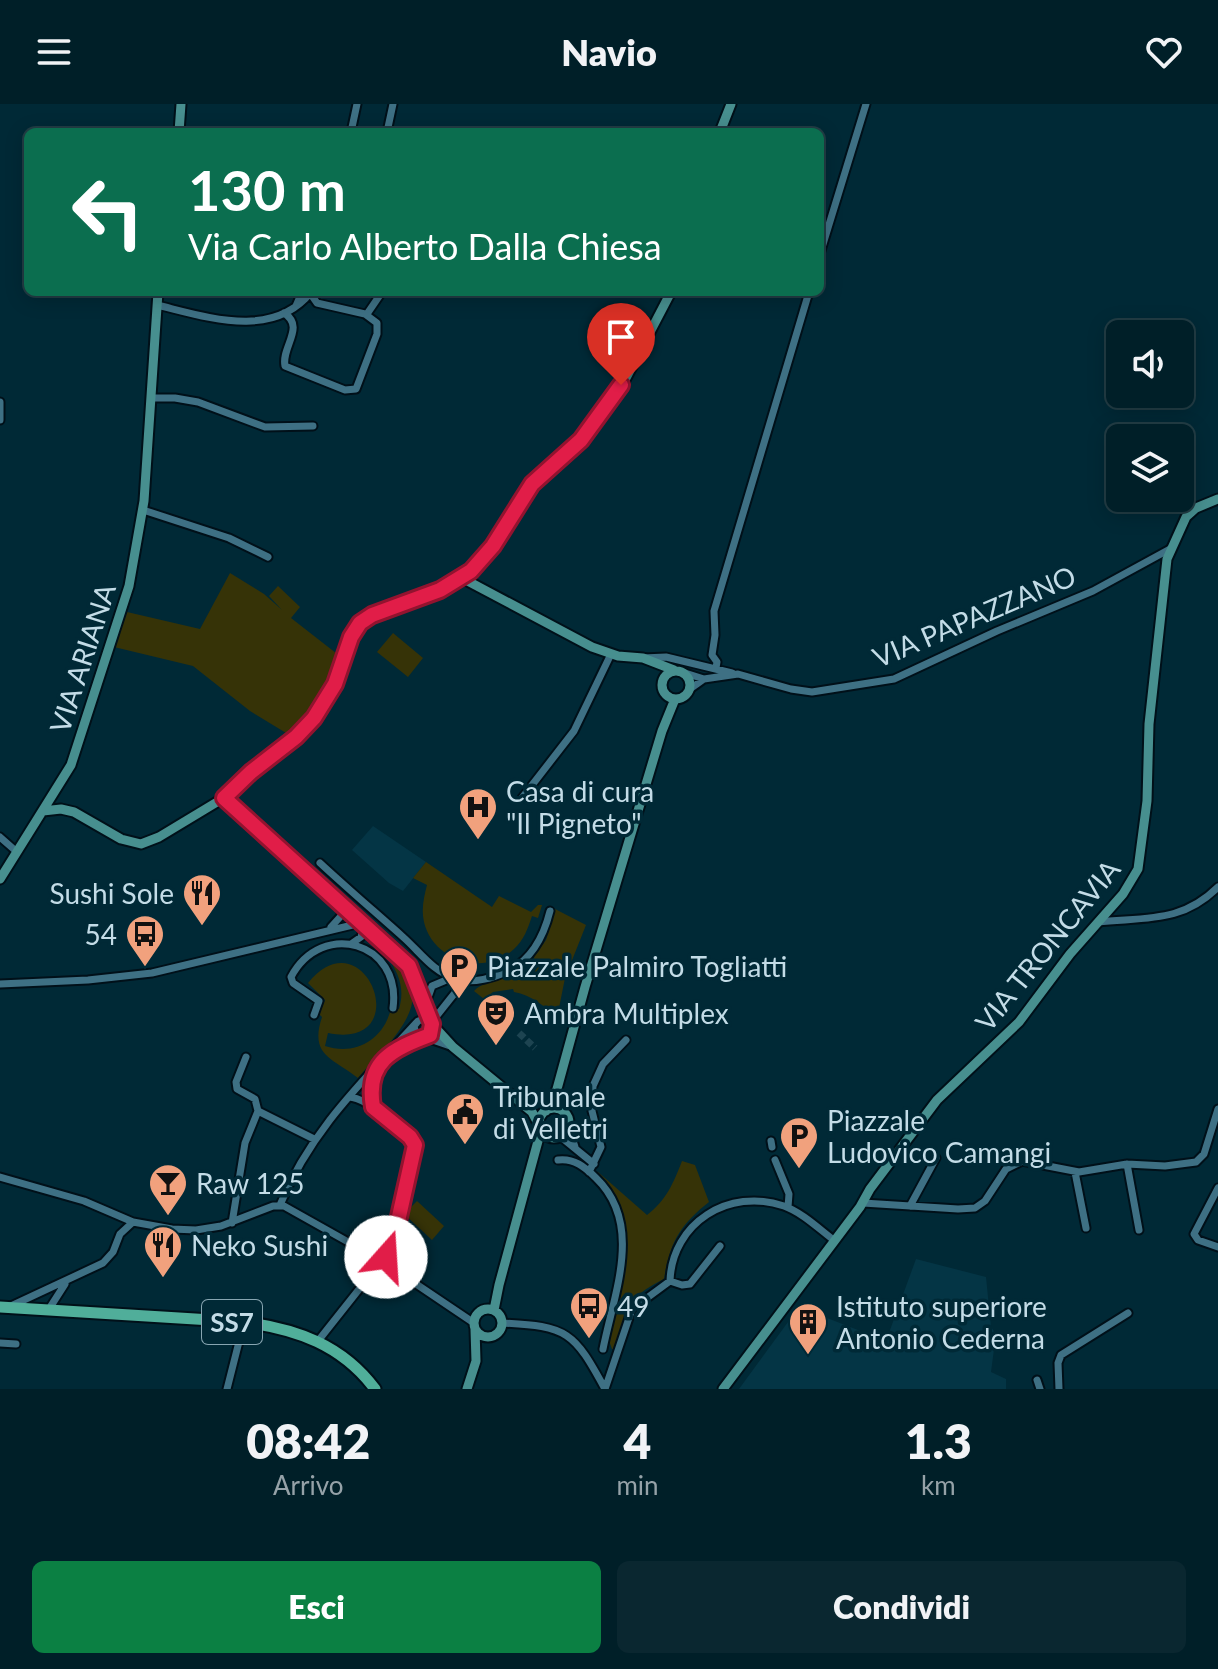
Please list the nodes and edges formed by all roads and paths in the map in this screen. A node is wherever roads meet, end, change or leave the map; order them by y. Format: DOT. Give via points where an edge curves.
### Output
graph roads {
  1 [pos="181,104"];
  2 [pos="357,104"];
  3 [pos="393,104"];
  4 [pos="731,104"];
  5 [pos="866,104"];
  6 [pos="179,128"];
  7 [pos="352,128"];
  8 [pos="388,128"];
  9 [pos="722,128"];
  10 [pos="824,241"];
  11 [pos="158,296"];
  12 [pos="300,296"];
  13 [pos="306,296"];
  14 [pos="313,296"];
  15 [pos="379,296"];
  16 [pos="669,296"];
  17 [pos="808,296"];
  18 [pos="157,305"];
  19 [pos="295,308"];
  20 [pos="284,313"];
  21 [pos="367,314"];
  22 [pos="151,398"];
  23 [pos="0,402"];
  24 [pos="0,420"];
  25 [pos="313,426"];
  26 [pos="1217,500"];
  27 [pos="143,510"];
  28 [pos="1170,549"];
  29 [pos="268,557"];
  30 [pos="462,578"];
  31 [pos="611,654"];
  32 [pos="643,658"];
  33 [pos="654,664"];
  34 [pos="716,668"];
  35 [pos="674,670"];
  36 [pos="685,673"];
  37 [pos="738,674"];
  38 [pos="704,679"];
  39 [pos="690,689"];
  40 [pos="667,693"];
  41 [pos="224,798"];
  42 [pos="522,798"];
  43 [pos="43,811"];
  44 [pos="0,837"];
  45 [pos="17,852"];
  46 [pos="320,863"];
  47 [pos="336,878"];
  48 [pos="0,879"];
  49 [pos="1218,887"];
  50 [pos="324,890"];
  51 [pos="342,905"];
  52 [pos="550,911"];
  53 [pos="1098,922"];
  54 [pos="363,924"];
  55 [pos="327,930"];
  56 [pos="381,940"];
  57 [pos="351,944"];
  58 [pos="412,946"];
  59 [pos="367,950"];
  60 [pos="420,955"];
  61 [pos="400,958"];
  62 [pos="409,966"];
  63 [pos="454,978"];
  64 [pos="0,984"];
  65 [pos="419,992"];
  66 [pos="425,1006"];
  67 [pos="393,1008"];
  68 [pos="314,1015"];
  69 [pos="417,1022"];
  70 [pos="431,1023"];
  71 [pos="423,1037"];
  72 [pos="626,1040"];
  73 [pos="453,1047"];
  74 [pos="246,1057"];
  75 [pos="383,1059"];
  76 [pos="557,1089"];
  77 [pos="349,1097"];
  78 [pos="373,1107"];
  79 [pos="1218,1109"];
  80 [pos="258,1111"];
  81 [pos="563,1111"];
  82 [pos="532,1112"];
  83 [pos="545,1112"];
  84 [pos="540,1128"];
  85 [pos="569,1128"];
  86 [pos="558,1138"];
  87 [pos="314,1139"];
  88 [pos="576,1149"];
  89 [pos="536,1155"];
  90 [pos="936,1158"];
  91 [pos="558,1160"];
  92 [pos="775,1160"];
  93 [pos="1127,1164"];
  94 [pos="592,1168"];
  95 [pos="1075,1172"];
  96 [pos="0,1177"];
  97 [pos="1218,1188"];
  98 [pos="863,1203"];
  99 [pos="280,1205"];
  100 [pos="910,1206"];
  101 [pos="788,1207"];
  102 [pos="133,1222"];
  103 [pos="232,1223"];
  104 [pos="1086,1228"];
  105 [pos="1139,1230"];
  106 [pos="835,1241"];
  107 [pos="720,1246"];
  108 [pos="1218,1247"];
  109 [pos="382,1261"];
  110 [pos="67,1281"];
  111 [pos="670,1281"];
  112 [pos="499,1285"];
  113 [pos="45,1291"];
  114 [pos="59,1292"];
  115 [pos="4,1307"];
  116 [pos="44,1309"];
  117 [pos="494,1310"];
  118 [pos="69,1311"];
  119 [pos="480,1312"];
  120 [pos="1128,1313"];
  121 [pos="244,1322"];
  122 [pos="474,1326"];
  123 [pos="500,1328"];
  124 [pos="318,1341"];
  125 [pos="0,1343"];
  126 [pos="16,1344"];
  127 [pos="603,1349"];
  128 [pos="476,1361"];
  129 [pos="1037,1380"];
  130 [pos="227,1389"];
  131 [pos="375,1389"];
  132 [pos="467,1389"];
  133 [pos="605,1389"];
  134 [pos="723,1389"];
  135 [pos="1040,1389"];
  136 [pos="1059,1389"];
  1 -- 6 [label="street"];
  2 -- 7 [label="street"];
  3 -- 8 [label="street"];
  4 -- 9 [label="street"];
  5 -- 10 [label="street"];
  11 -- 18 [label="street, VIA ARIANA"];
  12 -- 19 [label="street"];
  13 -- 19 [label="street"];
  14 -- 21 [label="street" via="317,303"];
  15 -- 21 [label="street"];
  16 -- 30 [label="street" via="631,371 596,421 532,484 493,546"];
  17 -- 34 [label="street" via="714,611"];
  18 -- 20 [label="street" via="232,322"];
  18 -- 22 [label="street, VIA ARIANA"];
  19 -- 20 [label="street"];
  20 -- 21 [label="street" via="294,325 285,366 349,391 360,384 378,332"];
  22 -- 25 [label="street" via="198,402 265,427"];
  22 -- 27 [label="street, VIA ARIANA"];
  23 -- 24 [label="street"];
  26 -- 28 [label="street, VIA TRONCAVIA" via="1186,517"];
  27 -- 29 [label="street"];
  27 -- 43 [label="street, VIA ARIANA" via="129,586 74,757"];
  28 -- 37 [label="street, VIA PAPAZZANO" via="1093,591 897,678 812,692"];
  28 -- 53 [label="street, VIA TRONCAVIA" via="1150,708 1141,860 1123,894"];
  30 -- 31 [label="street, VIA PAPAZZANO"];
  30 -- 41 [label="street" via="360,623 335,684 314,718"];
  31 -- 32 [label="street, VIA PAPAZZANO"];
  31 -- 42 [label="street" via="576,727"];
  32 -- 33 [label="street, VIA PAPAZZANO"];
  32 -- 34 [label="street, VIA PAPAZZANO" via="666,657"];
  33 -- 35 [label="street, VIA PAPAZZANO"];
  33 -- 40 [label="street"];
  34 -- 37 [label="street, VIA PAPAZZANO"];
  35 -- 36 [label="street"];
  35 -- 40 [label="street" via="667,674"];
  36 -- 38 [label="street, VIA PAPAZZANO"];
  36 -- 39 [label="street"];
  37 -- 38 [label="street, VIA PAPAZZANO"];
  38 -- 39 [label="street, VIA PAPAZZANO"];
  39 -- 40 [label="street" via="684,696"];
  40 -- 76 [label="street" via="662,731"];
  41 -- 43 [label="street" via="141,844 74,812"];
  41 -- 50 [label="street"];
  43 -- 45 [label="street, VIA ARIANA"];
  44 -- 45 [label="street"];
  45 -- 48 [label="street, VIA ARIANA"];
  46 -- 47 [label="street"];
  47 -- 50 [label="street"];
  47 -- 58 [label="street"];
  49 -- 53 [label="street" via="1182,913"];
  50 -- 51 [label="street"];
  51 -- 54 [label="street"];
  51 -- 55 [label="street" via="339,918"];
  52 -- 63 [label="street" via="536,946 521,963 485,979"];
  53 -- 98 [label="street, VIA TRONCAVIA" via="1016,1026 937,1100"];
  54 -- 55 [label="street"];
  54 -- 56 [label="street"];
  54 -- 57 [label="street" via="361,937"];
  55 -- 64 [label="street" via="146,974"];
  56 -- 59 [label="street"];
  56 -- 61 [label="street"];
  57 -- 59 [label="street"];
  57 -- 68 [label="street" via="316,950 291,975 293,983 319,1001"];
  58 -- 60 [label="street"];
  58 -- 61 [label="street"];
  59 -- 67 [label="street" via="388,972"];
  60 -- 62 [label="street"];
  60 -- 63 [label="street"];
  61 -- 62 [label="street"];
  62 -- 65 [label="street"];
  63 -- 66 [label="street" via="432,986"];
  63 -- 70 [label="street" via="458,989"];
  65 -- 66 [label="street"];
  65 -- 69 [label="street"];
  66 -- 70 [label="street"];
  69 -- 70 [label="street"];
  69 -- 71 [label="street" via="415,1031"];
  69 -- 75 [label="street"];
  70 -- 71 [label="street" via="431,1032"];
  70 -- 73 [label="street"];
  71 -- 73 [label="street"];
  71 -- 75 [label="street"];
  72 -- 94 [label="street" via="603,1064 593,1086 592,1111 601,1145"];
  73 -- 82 [label="street"];
  74 -- 80 [label="street" via="236,1085 256,1100"];
  75 -- 77 [label="street"];
  75 -- 78 [label="street" via="372,1080"];
  76 -- 81 [label="street"];
  76 -- 83 [label="street"];
  77 -- 78 [label="street"];
  77 -- 87 [label="street"];
  78 -- 109 [label="street" via="415,1147 394,1239"];
  79 -- 93 [label="street" via="1197,1161"];
  80 -- 87 [label="street"];
  80 -- 103 [label="street" via="245,1143"];
  81 -- 83 [label="street"];
  81 -- 85 [label="street"];
  82 -- 83 [label="street"];
  82 -- 84 [label="street"];
  83 -- 84 [label="street"];
  84 -- 86 [label="street" via="547,1137"];
  84 -- 89 [label="street"];
  85 -- 86 [label="street"];
  85 -- 88 [label="street"];
  86 -- 88 [label="street"];
  86 -- 89 [label="street"];
  87 -- 99 [label="street"];
  88 -- 94 [label="street"];
  89 -- 112 [label="street"];
  90 -- 100 [label="street"];
  91 -- 94 [label="street"];
  92 -- 101 [label="street" via="789,1194"];
  93 -- 95 [label="street"];
  93 -- 105 [label="street"];
  94 -- 127 [label="street" via="615,1203 624,1247"];
  95 -- 100 [label="street" via="1017,1162 1005,1170 980,1206"];
  95 -- 104 [label="street"];
  96 -- 102 [label="street" via="91,1203"];
  97 -- 108 [label="street" via="1194,1234"];
  98 -- 100 [label="street"];
  98 -- 106 [label="street, VIA TRONCAVIA"];
  99 -- 103 [label="street"];
  99 -- 109 [label="street"];
  101 -- 106 [label="street"];
  101 -- 111 [label="street" via="747,1200 708,1213 681,1240"];
  102 -- 103 [label="street" via="187,1230"];
  102 -- 110 [label="street" via="118,1236 105,1261"];
  106 -- 134 [label="street, VIA TRONCAVIA"];
  107 -- 111 [label="street" via="690,1284"];
  109 -- 122 [label="street"];
  109 -- 124 [label="street"];
  110 -- 113 [label="street"];
  110 -- 114 [label="street"];
  111 -- 133 [label="street" via="631,1311"];
  112 -- 117 [label="street"];
  112 -- 119 [label="street"];
  113 -- 115 [label="street"];
  113 -- 116 [label="street"];
  114 -- 116 [label="street"];
  114 -- 118 [label="street"];
  115 -- 116 [label="main road, SS7"];
  116 -- 118 [label="main road, SS7"];
  117 -- 119 [label="street"];
  117 -- 123 [label="street"];
  118 -- 121 [label="main road, SS7"];
  119 -- 122 [label="street"];
  120 -- 136 [label="street" via="1062,1354"];
  121 -- 124 [label="main road, SS7"];
  121 -- 130 [label="street"];
  122 -- 123 [label="street" via="484,1337"];
  122 -- 128 [label="street"];
  123 -- 128 [label="street"];
  123 -- 133 [label="street" via="544,1325 568,1335"];
  124 -- 131 [label="main road, SS7" via="349,1361"];
  125 -- 126 [label="street"];
  128 -- 132 [label="street"];
  129 -- 135 [label="street"];
}
